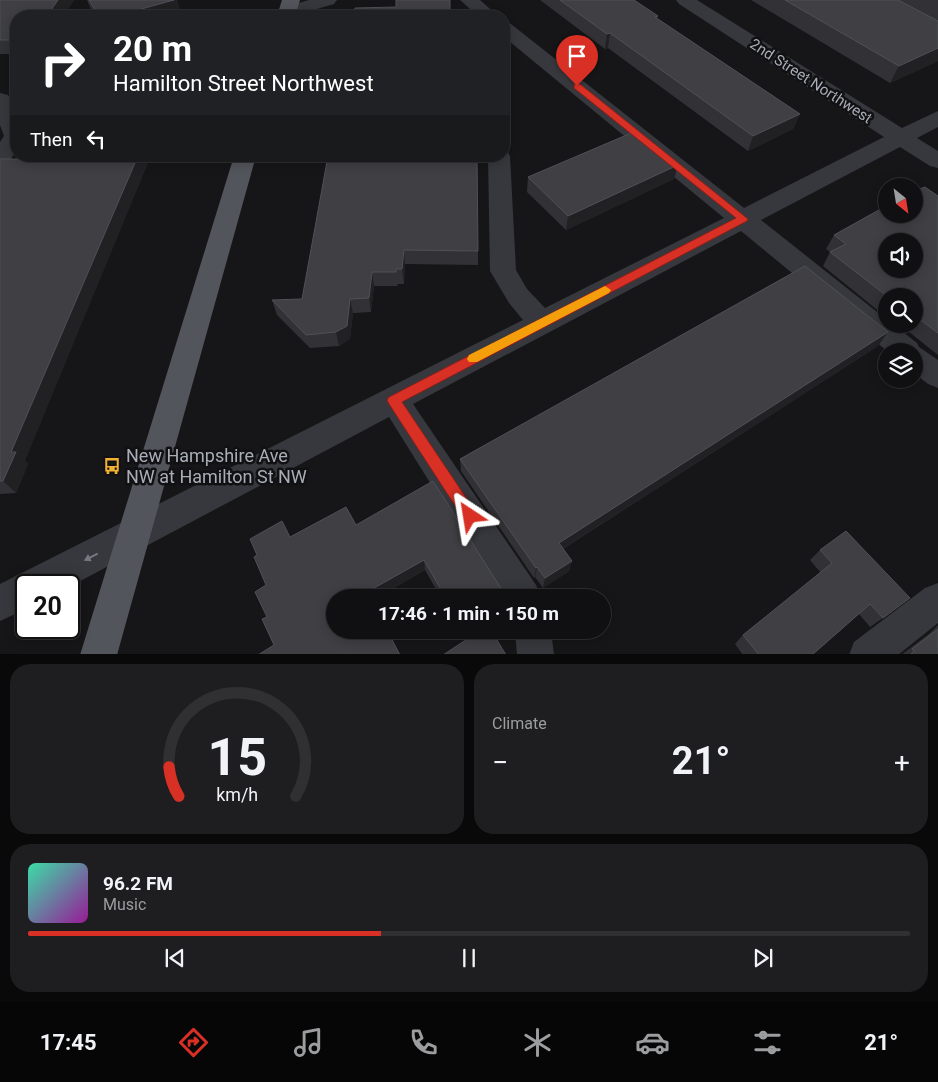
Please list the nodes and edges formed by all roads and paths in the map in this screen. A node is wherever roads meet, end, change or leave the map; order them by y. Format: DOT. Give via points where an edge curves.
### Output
graph roads {
  1 [pos="328,0"];
  2 [pos="468,0"];
  3 [pos="685,0"];
  4 [pos="289,10"];
  5 [pos="481,10"];
  6 [pos="510,33"];
  7 [pos="0,99"];
  8 [pos="938,118"];
  9 [pos="10,124"];
  10 [pos="900,138"];
  11 [pos="10,144"];
  12 [pos="0,159"];
  13 [pos="938,161"];
  14 [pos="243,162"];
  15 [pos="499,162"];
  16 [pos="743,219"];
  17 [pos="542,323"];
  18 [pos="897,343"];
  19 [pos="923,364"];
  20 [pos="938,376"];
  21 [pos="394,400"];
  22 [pos="134,534"];
  23 [pos="57,574"];
  24 [pos="517,589"];
  25 [pos="15,596"];
  26 [pos="938,601"];
  27 [pos="0,603"];
  28 [pos="534,639"];
  29 [pos="98,654"];
  30 [pos="536,654"];
  31 [pos="867,654"];
  1 -- 4 [label="street"];
  2 -- 5 [label="street"];
  3 -- 10 [label="street, 2nd Street Northwest"];
  6 -- 16 [label="street"];
  7 -- 9 [label="street"];
  8 -- 10 [label="street"];
  10 -- 13 [label="street, 2nd Street Northwest"];
  10 -- 16 [label="street"];
  11 -- 12 [label="street"];
  14 -- 22 [label="main road"];
  15 -- 17 [label="street" via="503,271 518,296"];
  16 -- 17 [label="street"];
  16 -- 18 [label="street"];
  17 -- 21 [label="street"];
  19 -- 20 [label="street"];
  21 -- 22 [label="street"];
  21 -- 24 [label="street"];
  22 -- 23 [label="street, one-way"];
  22 -- 29 [label="main road"];
  25 -- 27 [label="street"];
  26 -- 31 [label="street"];
  28 -- 30 [label="street"];
}
